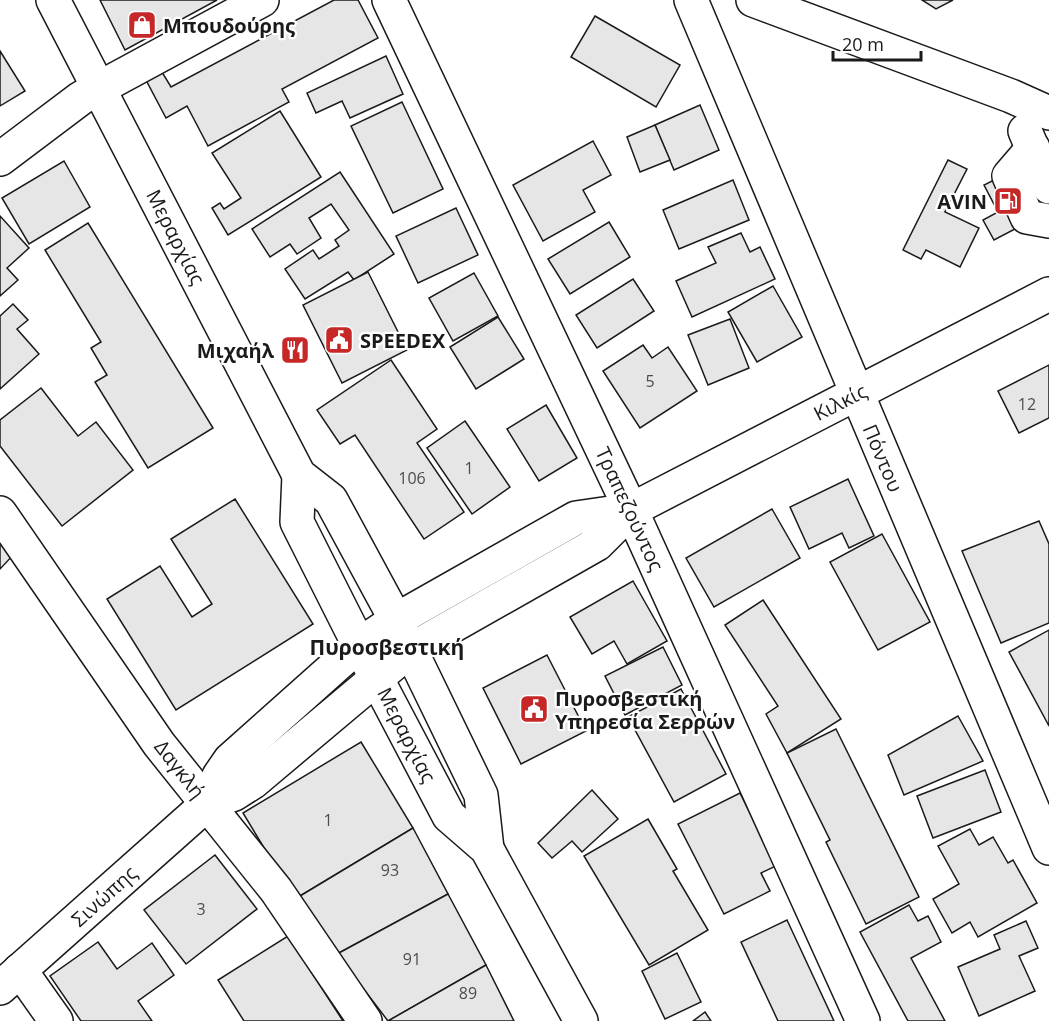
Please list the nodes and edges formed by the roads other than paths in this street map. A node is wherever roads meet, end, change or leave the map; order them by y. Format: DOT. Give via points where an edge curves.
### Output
graph roads {
  1 [pos="53,0"];
  2 [pos="262,0"];
  3 [pos="389,0"];
  4 [pos="691,0"];
  5 [pos="753,0"];
  6 [pos="99,88"];
  7 [pos="1011,96"];
  8 [pos="1049,113"];
  9 [pos="1033,148"];
  10 [pos="0,159"];
  11 [pos="1049,187"];
  12 [pos="1049,221"];
  13 [pos="1049,294"];
  14 [pos="856,394"];
  15 [pos="299,475"];
  16 [pos="631,510"];
  17 [pos="0,513"];
  18 [pos="396,620"];
  19 [pos="359,645"];
  20 [pos="410,650"];
  21 [pos="376,676"];
  22 [pos="207,804"];
  23 [pos="1049,848"];
  24 [pos="488,849"];
  25 [pos="10,979"];
  26 [pos="56,1021"];
  27 [pos="365,1021"];
  28 [pos="581,1021"];
  29 [pos="863,1021"];
  1 -- 6 [label="street, Μεραρχίας"];
  2 -- 6 [label="street"];
  3 -- 16 [label="street, Τραπεζούντος"];
  4 -- 14 [label="street, Πόντου"];
  5 -- 7 [label="street"];
  6 -- 10 [label="street"];
  6 -- 15 [label="street, Μεραρχίας"];
  7 -- 8 [label="street"];
  7 -- 9 [label="street"];
  9 -- 11 [label="street"];
  9 -- 12 [label="street" via="1009,176 1027,217"];
  13 -- 14 [label="street, Κιλκίς"];
  14 -- 16 [label="street, Κιλκίς"];
  14 -- 23 [label="street, Πόντου"];
  15 -- 18 [label="street, Μεραρχίας" via="331,500"];
  15 -- 19 [label="street, Μεραρχίας" via="297,522"];
  16 -- 18 [label="street, Κιλκίς" via="576,518"];
  16 -- 20 [label="street, Κιλκίς" via="597,544"];
  16 -- 29 [label="street, Τραπεζούντος"];
  17 -- 22 [label="street, Δαγκλή" via="159,744"];
  18 -- 19 [label="street, Σινώπης"];
  18 -- 20 [label="street, Μεραρχίας"];
  19 -- 21 [label="street, Μεραρχίας"];
  19 -- 22 [label="street, Σινώπης" via="230,760"];
  20 -- 21 [label="street, Σινώπης"];
  20 -- 24 [label="street, Μεραρχίας" via="481,795"];
  21 -- 22 [label="street, Σινώπης" via="253,782"];
  21 -- 24 [label="street, Μεραρχίας" via="449,816"];
  22 -- 25 [label="street, Σινώπης"];
  22 -- 27 [label="street, Δαγκλή" via="276,890"];
  24 -- 28 [label="street, Μεραρχίας"];
  25 -- 26 [label="street"];
}
